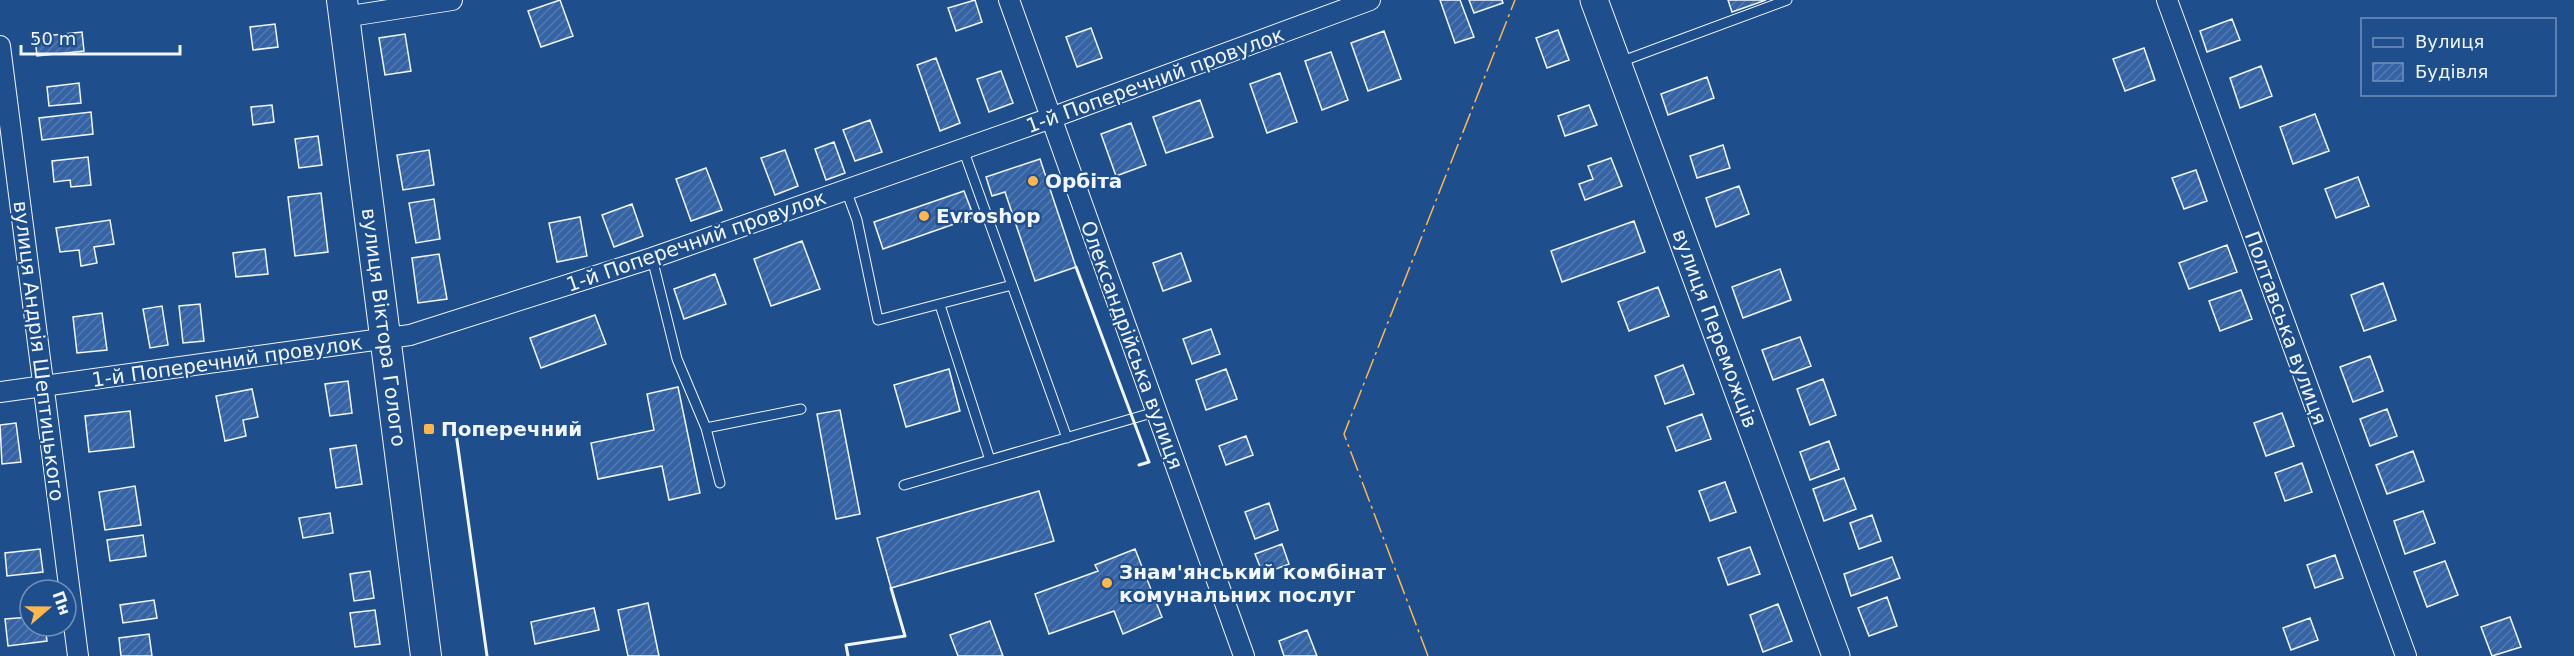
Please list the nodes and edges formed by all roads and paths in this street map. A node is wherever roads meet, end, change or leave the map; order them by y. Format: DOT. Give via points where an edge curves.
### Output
graph roads {
  1 [pos="452,0"];
  2 [pos="1009,0"];
  3 [pos="1370,0"];
  4 [pos="1594,0"];
  5 [pos="1787,0"];
  6 [pos="2167,0"];
  7 [pos="343,8"];
  8 [pos="0,46"];
  9 [pos="1617,63"];
  10 [pos="1051,118"];
  11 [pos="963,149"];
  12 [pos="846,190"];
  13 [pos="652,258"];
  14 [pos="1012,285"];
  15 [pos="940,305"];
  16 [pos="386,339"];
  17 [pos="44,386"];
  18 [pos="0,392"];
  19 [pos="801,408"];
  20 [pos="1155,412"];
  21 [pos="706,428"];
  22 [pos="1067,438"];
  23 [pos="990,460"];
  24 [pos="720,483"];
  25 [pos="904,485"];
  26 [pos="78,656"];
  27 [pos="426,656"];
  28 [pos="1244,656"];
  29 [pos="1836,656"];
  30 [pos="2406,656"];
  1 -- 7 [label="street"];
  2 -- 10 [label="street, Олександрійська вулиця"];
  3 -- 10 [label="street, 1-й Поперечний провулок"];
  4 -- 9 [label="street, вулиця Переможців"];
  5 -- 9 [label="lane"];
  6 -- 30 [label="street, Полтавська вулиця"];
  7 -- 16 [label="main road, вулиця Віктора Голого"];
  8 -- 17 [label="street, вулиця Андрія Шептицького"];
  9 -- 29 [label="street, вулиця Переможців"];
  10 -- 11 [label="street, 1-й Поперечний провулок"];
  10 -- 20 [label="street, Олександрійська вулиця"];
  11 -- 12 [label="street, 1-й Поперечний провулок"];
  11 -- 14 [label="lane"];
  12 -- 13 [label="street, 1-й Поперечний провулок"];
  12 -- 15 [label="lane" via="857,220 878,320"];
  13 -- 16 [label="street, 1-й Поперечний провулок" via="410,335"];
  13 -- 21 [label="lane" via="677,359"];
  14 -- 15 [label="lane"];
  14 -- 22 [label="lane"];
  15 -- 23 [label="lane"];
  16 -- 17 [label="street, 1-й Поперечний провулок"];
  16 -- 27 [label="main road, вулиця Віктора Голого"];
  17 -- 18 [label="street, 1-й Поперечний провулок"];
  17 -- 26 [label="street, вулиця Андрія Шептицького"];
  19 -- 21 [label="lane"];
  20 -- 22 [label="lane"];
  20 -- 28 [label="street, Олександрійська вулиця"];
  21 -- 24 [label="lane"];
  22 -- 23 [label="lane"];
  23 -- 25 [label="lane"];
}
